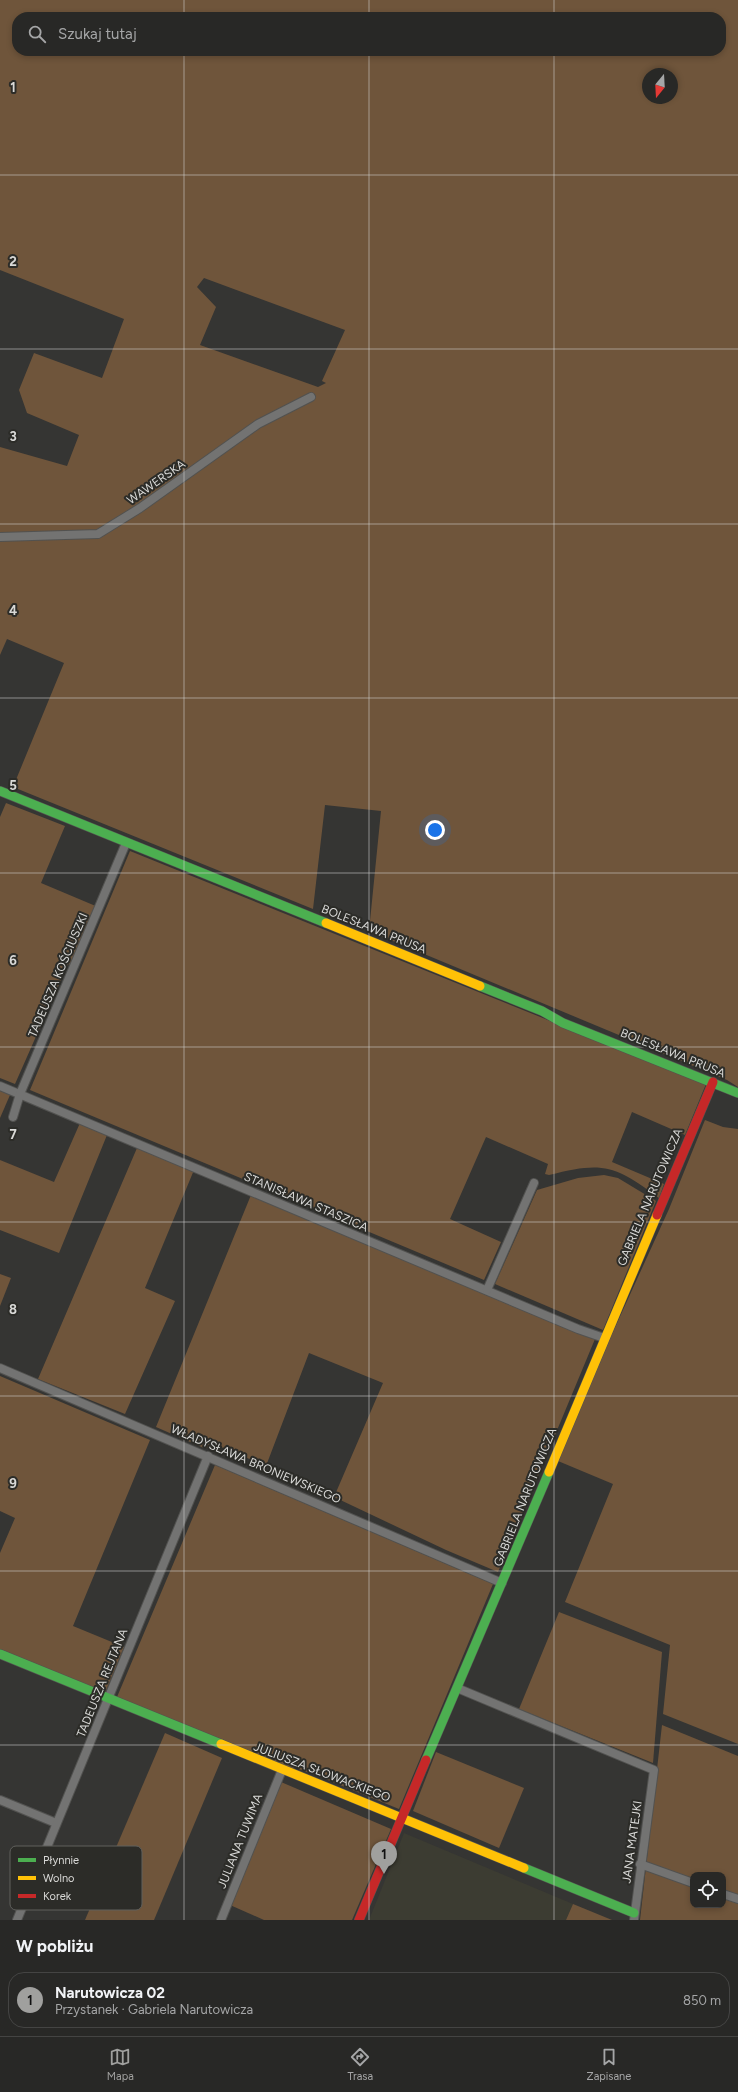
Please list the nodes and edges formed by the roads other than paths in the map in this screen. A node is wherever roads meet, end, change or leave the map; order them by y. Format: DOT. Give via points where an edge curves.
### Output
graph roads {
  1 [pos="310,397"];
  2 [pos="0,537"];
  3 [pos="0,791"];
  4 [pos="126,843"];
  5 [pos="713,1082"];
  6 [pos="0,1086"];
  7 [pos="738,1093"];
  8 [pos="20,1094"];
  9 [pos="13,1117"];
  10 [pos="534,1183"];
  11 [pos="487,1290"];
  12 [pos="604,1338"];
  13 [pos="0,1368"];
  14 [pos="208,1456"];
  15 [pos="502,1583"];
  16 [pos="0,1654"];
  17 [pos="458,1688"];
  18 [pos="108,1699"];
  19 [pos="282,1770"];
  20 [pos="0,1800"];
  21 [pos="401,1816"];
  22 [pos="56,1824"];
  23 [pos="47,1846"];
  24 [pos="640,1864"];
  25 [pos="690,1882"];
  26 [pos="726,1895"];
  27 [pos="738,1899"];
  28 [pos="20,1910"];
  29 [pos="634,1916"];
  30 [pos="16,1920"];
  31 [pos="221,1920"];
  32 [pos="359,1920"];
  1 -- 2 [label="street, WAWERSKA" via="258,424 140,508 98,534"];
  3 -- 4 [label="street, BOLESŁAWA PRUSA"];
  4 -- 5 [label="street, BOLESŁAWA PRUSA"];
  4 -- 8 [label="street, TADEUSZA KOŚCIUSZKI"];
  5 -- 7 [label="street, BOLESŁAWA PRUSA"];
  5 -- 12 [label="street, GABRIELA NARUTOWICZA"];
  6 -- 8 [label="street, STANISŁAWA STASZICA"];
  8 -- 9 [label="street, TADEUSZA KOŚCIUSZKI"];
  8 -- 11 [label="street, STANISŁAWA STASZICA"];
  10 -- 11 [label="street"];
  11 -- 12 [label="street, STANISŁAWA STASZICA"];
  12 -- 15 [label="street, GABRIELA NARUTOWICZA"];
  13 -- 14 [label="street, WŁADYSŁAWA BRONIEWSKIEGO"];
  14 -- 15 [label="street, WŁADYSŁAWA BRONIEWSKIEGO"];
  14 -- 18 [label="street, TADEUSZA REJTANA"];
  15 -- 17 [label="street, GABRIELA NARUTOWICZA"];
  16 -- 18 [label="street, JULIUSZA SŁOWACKIEGO"];
  17 -- 21 [label="street, GABRIELA NARUTOWICZA"];
  17 -- 24 [label="street, JANA MATEJKI" via="652,1768 654,1775"];
  18 -- 19 [label="street, JULIUSZA SŁOWACKIEGO"];
  18 -- 22 [label="street, TADEUSZA REJTANA"];
  19 -- 21 [label="street, JULIUSZA SŁOWACKIEGO"];
  19 -- 31 [label="street, JULIANA TUWIMA"];
  20 -- 22 [label="street"];
  21 -- 29 [label="street, JULIUSZA SŁOWACKIEGO"];
  21 -- 32 [label="street, GABRIELA NARUTOWICZA"];
  22 -- 23 [label="street, TADEUSZA REJTANA"];
  24 -- 25 [label="street"];
  24 -- 29 [label="street, JANA MATEJKI"];
  26 -- 27 [label="street"];
  28 -- 30 [label="street, TADEUSZA REJTANA"];
}
